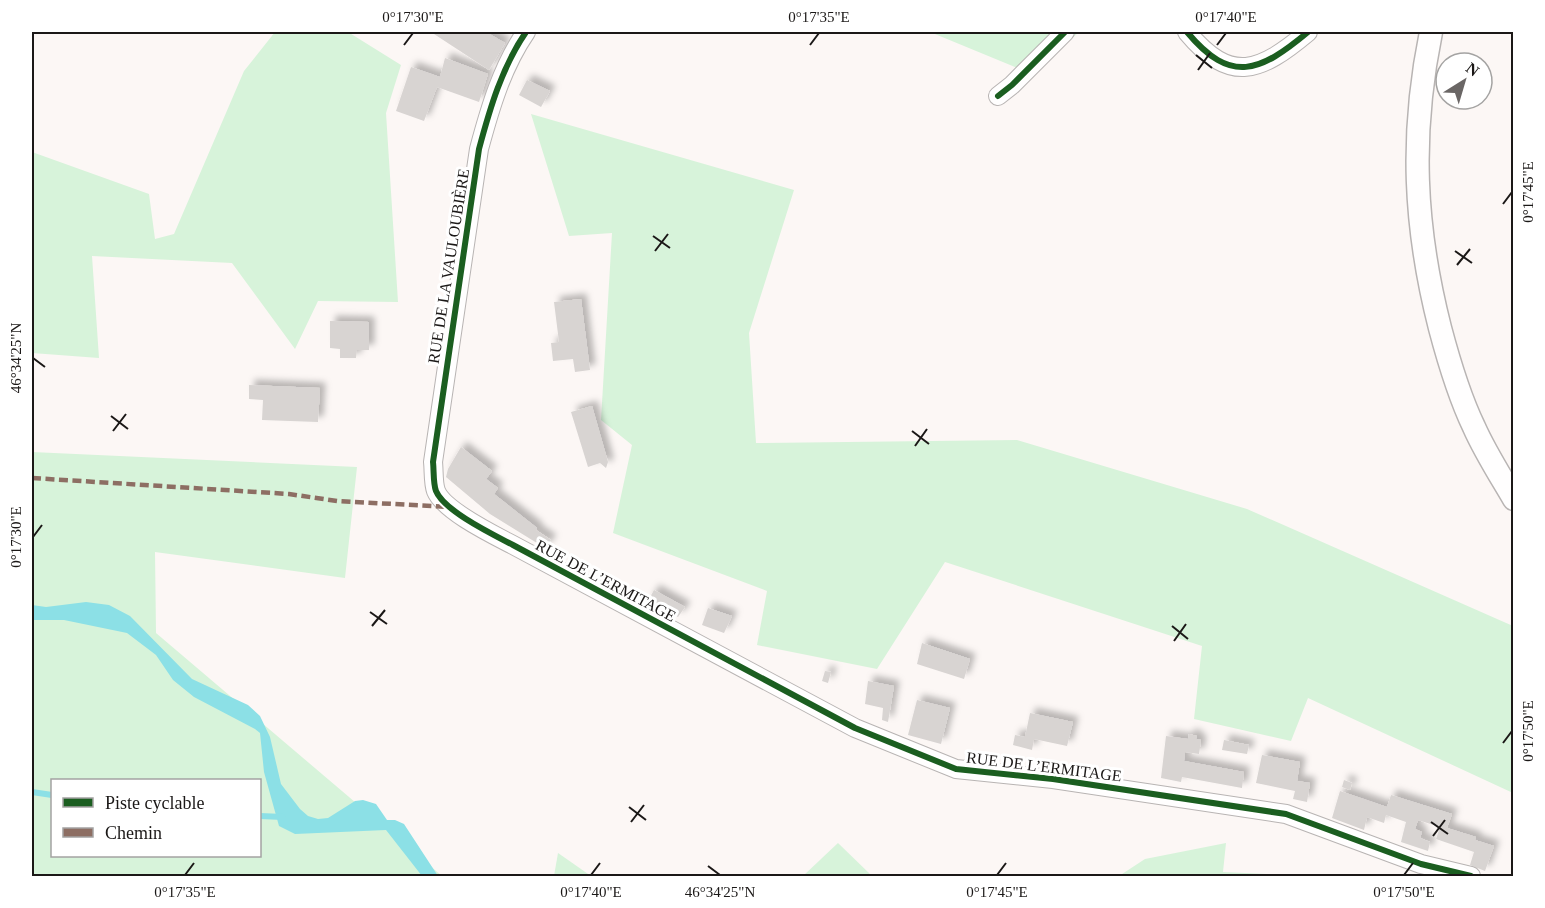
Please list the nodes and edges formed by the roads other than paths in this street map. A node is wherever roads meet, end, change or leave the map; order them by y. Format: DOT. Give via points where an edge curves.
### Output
graph roads {
  1 [pos="526,32"];
  2 [pos="1065,32"];
  3 [pos="1187,32"];
  4 [pos="1308,32"];
  5 [pos="1431,32"];
  6 [pos="998,96"];
  7 [pos="1514,499"];
  8 [pos="450,507"];
  9 [pos="1471,876"];
  1 -- 8 [label="street, RUE DE LA VAULOUBIÈRE" via="492,100 477,160 433,462 436,491"];
  2 -- 6 [label="street"];
  3 -- 4 [label="street" via="1224,64 1240,69 1273,58"];
  5 -- 7 [label="street" via="1418,116 1417,179 1430,287 1449,360 1474,428"];
  8 -- 9 [label="street, RUE DE L’ERMITAGE" via="467,520 855,728 956,769 1053,779 1286,814 1421,864"];
}
